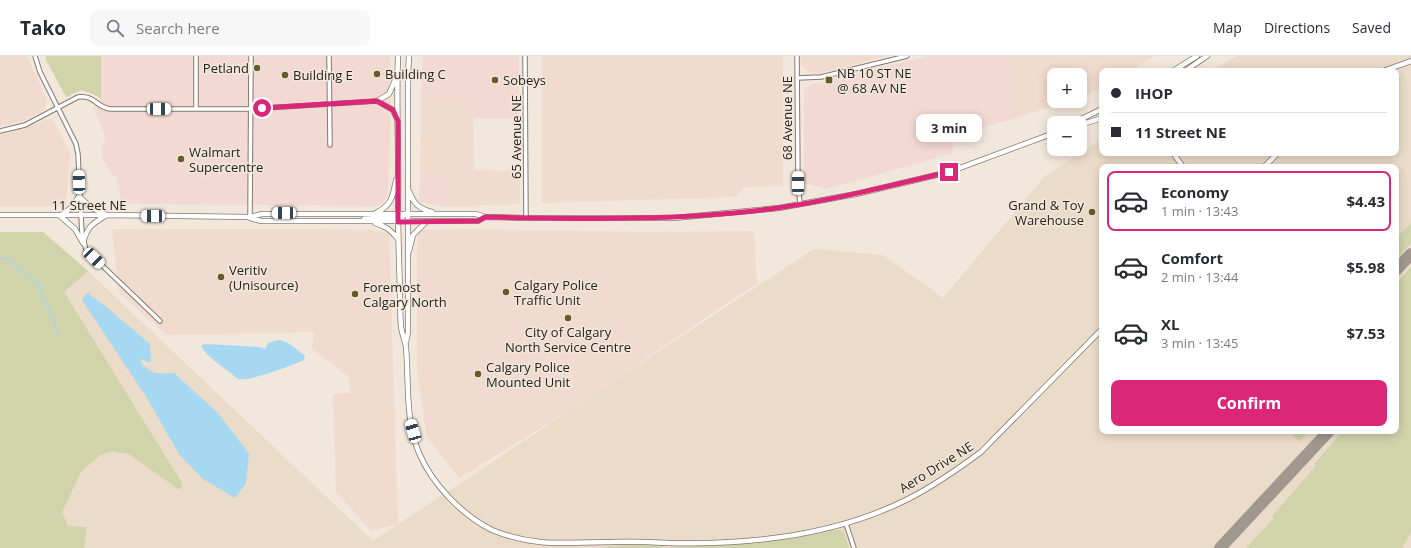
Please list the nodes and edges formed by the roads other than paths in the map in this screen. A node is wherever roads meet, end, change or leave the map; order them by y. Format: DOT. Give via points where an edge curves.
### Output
graph roads {
  1 [pos="35,56"];
  2 [pos="196,56"];
  3 [pos="251,56"];
  4 [pos="329,56"];
  5 [pos="398,56"];
  6 [pos="525,56"];
  7 [pos="797,56"];
  8 [pos="907,56"];
  9 [pos="1197,56"];
  10 [pos="1207,56"];
  11 [pos="409,57"];
  12 [pos="1411,61"];
  13 [pos="1179,68"];
  14 [pos="1189,68"];
  15 [pos="1391,68"];
  16 [pos="397,77"];
  17 [pos="797,78"];
  18 [pos="377,101"];
  19 [pos="329,104"];
  20 [pos="59,108"];
  21 [pos="251,108"];
  22 [pos="196,109"];
  23 [pos="1099,110"];
  24 [pos="1087,116"];
  25 [pos="1099,119"];
  26 [pos="398,121"];
  27 [pos="1087,123"];
  28 [pos="0,131"];
  29 [pos="1047,136"];
  30 [pos="330,145"];
  31 [pos="1275,156"];
  32 [pos="1267,164"];
  33 [pos="398,168"];
  34 [pos="408,189"];
  35 [pos="79,196"];
  36 [pos="800,204"];
  37 [pos="374,213"];
  38 [pos="407,213"];
  39 [pos="441,214"];
  40 [pos="0,215"];
  41 [pos="81,215"];
  42 [pos="107,215"];
  43 [pos="60,216"];
  44 [pos="250,217"];
  45 [pos="398,217"];
  46 [pos="485,217"];
  47 [pos="526,218"];
  48 [pos="321,222"];
  49 [pos="367,222"];
  50 [pos="407,222"];
  51 [pos="426,222"];
  52 [pos="398,238"];
  53 [pos="83,243"];
  54 [pos="407,260"];
  55 [pos="160,321"];
  56 [pos="1099,332"];
  57 [pos="405,344"];
  58 [pos="846,524"];
  59 [pos="592,545"];
  60 [pos="854,548"];
  1 -- 20 [label="street" via="40,72"];
  2 -- 22 [label="street"];
  3 -- 21 [label="street"];
  4 -- 19 [label="street"];
  5 -- 16 [label="street"];
  6 -- 47 [label="street, 65 Avenue NE"];
  7 -- 17 [label="street, 68 Avenue NE"];
  8 -- 17 [label="street" via="821,77"];
  9 -- 13 [label="street"];
  10 -- 14 [label="street"];
  11 -- 34 [label="street"];
  12 -- 15 [label="street"];
  16 -- 18 [label="street" via="389,94"];
  16 -- 26 [label="street"];
  17 -- 36 [label="street, 68 Avenue NE"];
  18 -- 19 [label="street"];
  18 -- 26 [label="street" via="393,110"];
  19 -- 21 [label="street"];
  19 -- 30 [label="street"];
  20 -- 22 [label="street" via="84,97 95,101 102,108 110,109"];
  20 -- 28 [label="street" via="25,125"];
  20 -- 35 [label="street" via="78,154"];
  21 -- 22 [label="street"];
  21 -- 44 [label="street"];
  23 -- 24 [label="street"];
  25 -- 27 [label="street"];
  26 -- 33 [label="street"];
  29 -- 36 [label="street, 11 Street NE" via="949,172"];
  31 -- 32 [label="street"];
  33 -- 37 [label="street" via="390,203"];
  33 -- 45 [label="street"];
  34 -- 38 [label="street"];
  34 -- 39 [label="street" via="417,206"];
  35 -- 41 [label="street"];
  35 -- 42 [label="street" via="90,207"];
  35 -- 43 [label="street" via="73,207"];
  36 -- 47 [label="street, 11 Street NE" via="674,218"];
  37 -- 44 [label="street, 11 Street NE" via="262,214"];
  37 -- 45 [label="street, 11 Street NE"];
  38 -- 39 [label="street, 11 Street NE"];
  38 -- 45 [label="street"];
  38 -- 50 [label="street"];
  39 -- 46 [label="street, 11 Street NE" via="476,214"];
  40 -- 43 [label="street, 11 Street NE"];
  41 -- 42 [label="street, 11 Street NE"];
  41 -- 43 [label="street, 11 Street NE"];
  41 -- 53 [label="street"];
  42 -- 44 [label="street, 11 Street NE"];
  42 -- 53 [label="street" via="92,224"];
  43 -- 53 [label="street" via="75,229"];
  44 -- 48 [label="street, 11 Street NE" via="261,221"];
  45 -- 48 [label="street"];
  45 -- 49 [label="street, 11 Street NE"];
  45 -- 50 [label="street, 11 Street NE"];
  45 -- 52 [label="street"];
  46 -- 47 [label="street, 11 Street NE"];
  46 -- 51 [label="street, 11 Street NE" via="478,221"];
  48 -- 49 [label="street, 11 Street NE"];
  49 -- 52 [label="street" via="387,227"];
  50 -- 51 [label="street, 11 Street NE"];
  50 -- 54 [label="street"];
  51 -- 54 [label="street" via="413,235"];
  52 -- 57 [label="street" via="401,329"];
  53 -- 55 [label="street" via="86,250"];
  54 -- 57 [label="street" via="408,332"];
  56 -- 58 [label="street, Aero Drive NE" via="981,452 908,499"];
  57 -- 59 [label="street, Aero Drive NE" via="410,420 419,453 439,487 471,517 492,530 532,543"];
  58 -- 59 [label="street, Aero Drive NE" via="807,533 747,541 612,542"];
  58 -- 60 [label="street"];
}
